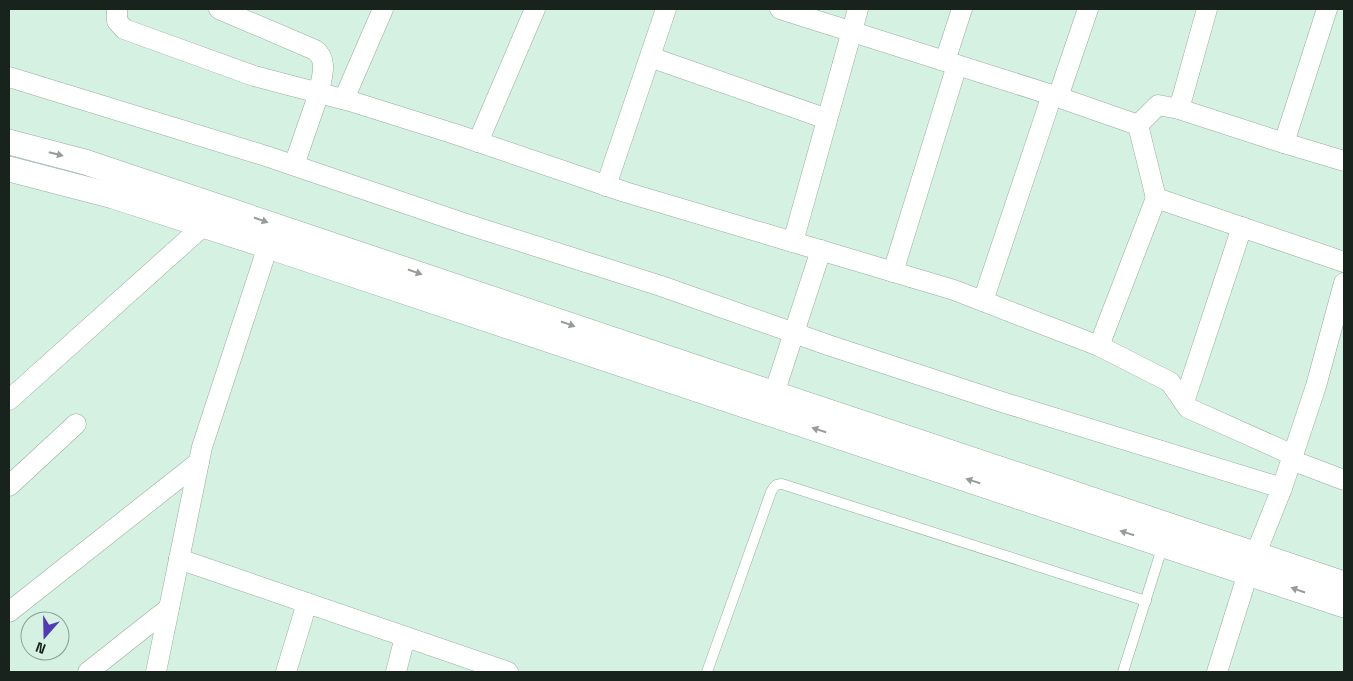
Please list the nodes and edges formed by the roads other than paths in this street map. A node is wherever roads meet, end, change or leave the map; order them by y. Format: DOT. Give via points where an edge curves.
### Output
graph roads {
  1 [pos="117,9"];
  2 [pos="219,9"];
  3 [pos="383,9"];
  4 [pos="535,9"];
  5 [pos="666,9"];
  6 [pos="780,9"];
  7 [pos="858,9"];
  8 [pos="962,9"];
  9 [pos="1088,9"];
  10 [pos="1208,9"];
  11 [pos="1327,9"];
  12 [pos="245,14"];
  13 [pos="852,32"];
  14 [pos="650,58"];
  15 [pos="951,63"];
  16 [pos="9,78"];
  17 [pos="319,93"];
  18 [pos="1055,96"];
  19 [pos="344,99"];
  20 [pos="1179,109"];
  21 [pos="828,119"];
  22 [pos="1138,124"];
  23 [pos="9,142"];
  24 [pos="478,142"];
  25 [pos="1284,143"];
  26 [pos="1344,161"];
  27 [pos="294,165"];
  28 [pos="9,169"];
  29 [pos="606,186"];
  30 [pos="1156,198"];
  31 [pos="224,208"];
  32 [pos="204,226"];
  33 [pos="1242,227"];
  34 [pos="793,242"];
  35 [pos="268,246"];
  36 [pos="821,250"];
  37 [pos="1344,262"];
  38 [pos="893,272"];
  39 [pos="1344,283"];
  40 [pos="983,301"];
  41 [pos="794,333"];
  42 [pos="1099,346"];
  43 [pos="9,400"];
  44 [pos="1184,402"];
  45 [pos="771,403"];
  46 [pos="76,424"];
  47 [pos="1292,458"];
  48 [pos="199,462"];
  49 [pos="1344,480"];
  50 [pos="9,486"];
  51 [pos="1282,488"];
  52 [pos="1164,544"];
  53 [pos="179,559"];
  54 [pos="1251,564"];
  55 [pos="1344,584"];
  56 [pos="1146,601"];
  57 [pos="307,603"];
  58 [pos="1344,605"];
  59 [pos="169,608"];
  60 [pos="9,612"];
  61 [pos="405,637"];
  62 [pos="88,672"];
  63 [pos="156,672"];
  64 [pos="286,672"];
  65 [pos="396,672"];
  66 [pos="508,672"];
  67 [pos="707,672"];
  68 [pos="1122,672"];
  69 [pos="1217,672"];
  1 -- 17 [label="street" via="117,21 124,29 254,76"];
  2 -- 12 [label="street"];
  3 -- 19 [label="street"];
  4 -- 24 [label="street"];
  5 -- 14 [label="street"];
  6 -- 13 [label="street"];
  7 -- 13 [label="street"];
  8 -- 15 [label="street"];
  9 -- 18 [label="street"];
  10 -- 20 [label="street"];
  11 -- 25 [label="street"];
  12 -- 17 [label="street" via="319,53 324,63"];
  13 -- 15 [label="street"];
  13 -- 21 [label="street"];
  14 -- 21 [label="street"];
  14 -- 29 [label="street"];
  15 -- 18 [label="street"];
  15 -- 38 [label="street"];
  16 -- 27 [label="street"];
  17 -- 19 [label="street"];
  17 -- 27 [label="street"];
  18 -- 22 [label="street"];
  18 -- 40 [label="street"];
  19 -- 24 [label="street"];
  20 -- 22 [label="street" via="1158,105"];
  20 -- 25 [label="street"];
  21 -- 34 [label="street"];
  22 -- 30 [label="street"];
  23 -- 31 [label="street, one-way" via="85,162"];
  24 -- 29 [label="street"];
  25 -- 26 [label="street"];
  27 -- 41 [label="street"];
  28 -- 32 [label="street" via="113,196"];
  29 -- 34 [label="street"];
  30 -- 33 [label="street"];
  30 -- 42 [label="street"];
  31 -- 32 [label="street"];
  31 -- 45 [label="street, one-way"];
  32 -- 35 [label="street"];
  32 -- 43 [label="street"];
  33 -- 37 [label="street"];
  33 -- 44 [label="street"];
  34 -- 36 [label="street"];
  35 -- 45 [label="street"];
  35 -- 48 [label="street"];
  36 -- 38 [label="street"];
  36 -- 41 [label="street"];
  38 -- 40 [label="street"];
  39 -- 47 [label="street"];
  40 -- 42 [label="street"];
  41 -- 45 [label="street"];
  41 -- 51 [label="street" via="1002,402"];
  42 -- 44 [label="street" via="1170,382"];
  44 -- 47 [label="street" via="1188,408"];
  52 -- 45 [label="street, one-way"];
  45 -- 54 [label="street"];
  46 -- 50 [label="street"];
  47 -- 49 [label="street"];
  47 -- 51 [label="street"];
  48 -- 53 [label="street"];
  48 -- 60 [label="street"];
  51 -- 54 [label="street"];
  52 -- 54 [label="street"];
  52 -- 56 [label="lane"];
  53 -- 57 [label="street"];
  53 -- 59 [label="street"];
  54 -- 55 [label="street"];
  58 -- 54 [label="street, one-way"];
  54 -- 69 [label="street"];
  56 -- 67 [label="lane" via="778,484 771,492"];
  56 -- 68 [label="lane"];
  57 -- 61 [label="street"];
  57 -- 64 [label="street"];
  59 -- 62 [label="street"];
  59 -- 63 [label="street"];
  61 -- 65 [label="street"];
  61 -- 66 [label="street"];
}
